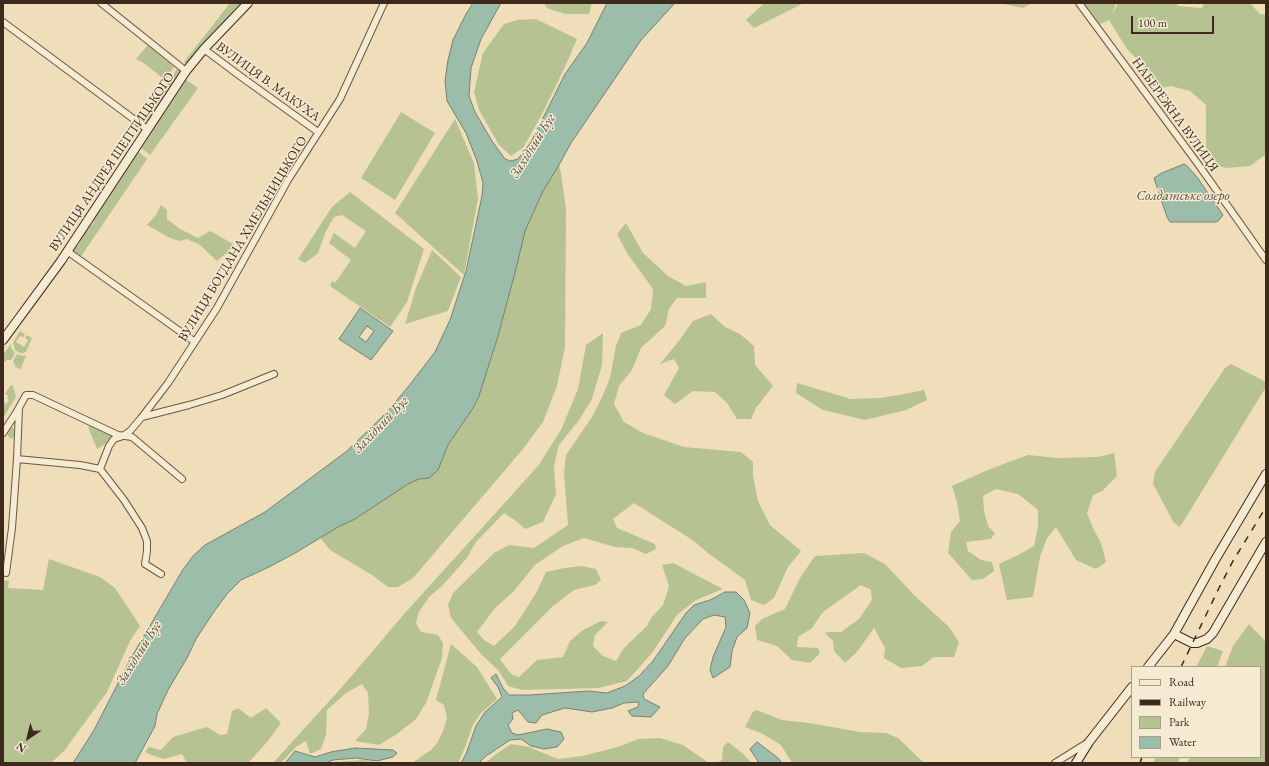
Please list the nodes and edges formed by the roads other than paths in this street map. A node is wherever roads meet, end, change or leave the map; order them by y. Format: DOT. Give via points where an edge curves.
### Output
graph roads {
  1 [pos="101,3"];
  2 [pos="248,3"];
  3 [pos="384,3"];
  4 [pos="1079,3"];
  5 [pos="3,22"];
  6 [pos="204,49"];
  7 [pos="186,71"];
  8 [pos="147,129"];
  9 [pos="318,132"];
  10 [pos="67,251"];
  11 [pos="1266,260"];
  12 [pos="6,330"];
  13 [pos="3,340"];
  14 [pos="195,342"];
  15 [pos="274,374"];
  16 [pos="19,408"];
  17 [pos="142,417"];
  18 [pos="3,433"];
  19 [pos="123,436"];
  20 [pos="17,459"];
  21 [pos="100,470"];
  22 [pos="1266,474"];
  23 [pos="182,479"];
  24 [pos="1266,542"];
  25 [pos="6,573"];
  26 [pos="161,574"];
  27 [pos="1174,634"];
  28 [pos="1149,666"];
  29 [pos="1131,688"];
  30 [pos="1089,742"];
  31 [pos="1055,763"];
  32 [pos="1076,763"];
  1 -- 7 [label="street"];
  2 -- 6 [label="street, ВУЛИЦЯ АНДРЕЯ ШЕПТИЦЬКОГО"];
  3 -- 9 [label="street, ВУЛИЦЯ БОГДАНА ХМЕЛЬНИЦЬКОГО" via="340,99"];
  4 -- 11 [label="street, НАБЕРЕЖНА ВУЛИЦЯ"];
  5 -- 8 [label="street"];
  6 -- 7 [label="street, ВУЛИЦЯ АНДРЕЯ ШЕПТИЦЬКОГО"];
  6 -- 9 [label="street, ВУЛИЦЯ В. МАКУХА"];
  7 -- 8 [label="street, ВУЛИЦЯ АНДРЕЯ ШЕПТИЦЬКОГО"];
  8 -- 10 [label="street, ВУЛИЦЯ АНДРЕЯ ШЕПТИЦЬКОГО"];
  9 -- 14 [label="street, ВУЛИЦЯ БОГДАНА ХМЕЛЬНИЦЬКОГО"];
  10 -- 12 [label="street, ВУЛИЦЯ АНДРЕЯ ШЕПТИЦЬКОГО"];
  10 -- 14 [label="street"];
  12 -- 13 [label="street, ВУЛИЦЯ АНДРЕЯ ШЕПТИЦЬКОГО"];
  14 -- 17 [label="street, ВУЛИЦЯ БОГДАНА ХМЕЛЬНИЦЬКОГО" via="168,384"];
  15 -- 17 [label="street" via="222,395"];
  16 -- 18 [label="street"];
  16 -- 19 [label="street" via="26,394 33,395"];
  16 -- 20 [label="street"];
  17 -- 19 [label="street, ВУЛИЦЯ БОГДАНА ХМЕЛЬНИЦЬКОГО"];
  19 -- 21 [label="street, ВУЛИЦЯ БОГДАНА ХМЕЛЬНИЦЬКОГО" via="114,439 109,446"];
  19 -- 23 [label="street" via="132,437"];
  20 -- 21 [label="street" via="80,465"];
  20 -- 25 [label="street"];
  21 -- 26 [label="street" via="142,528 147,541 145,564"];
  22 -- 27 [label="street"];
  24 -- 27 [label="street" via="1213,633 1197,643"];
  27 -- 28 [label="street"];
  29 -- 30 [label="street"];
  30 -- 31 [label="street"];
  30 -- 32 [label="street"];
}
